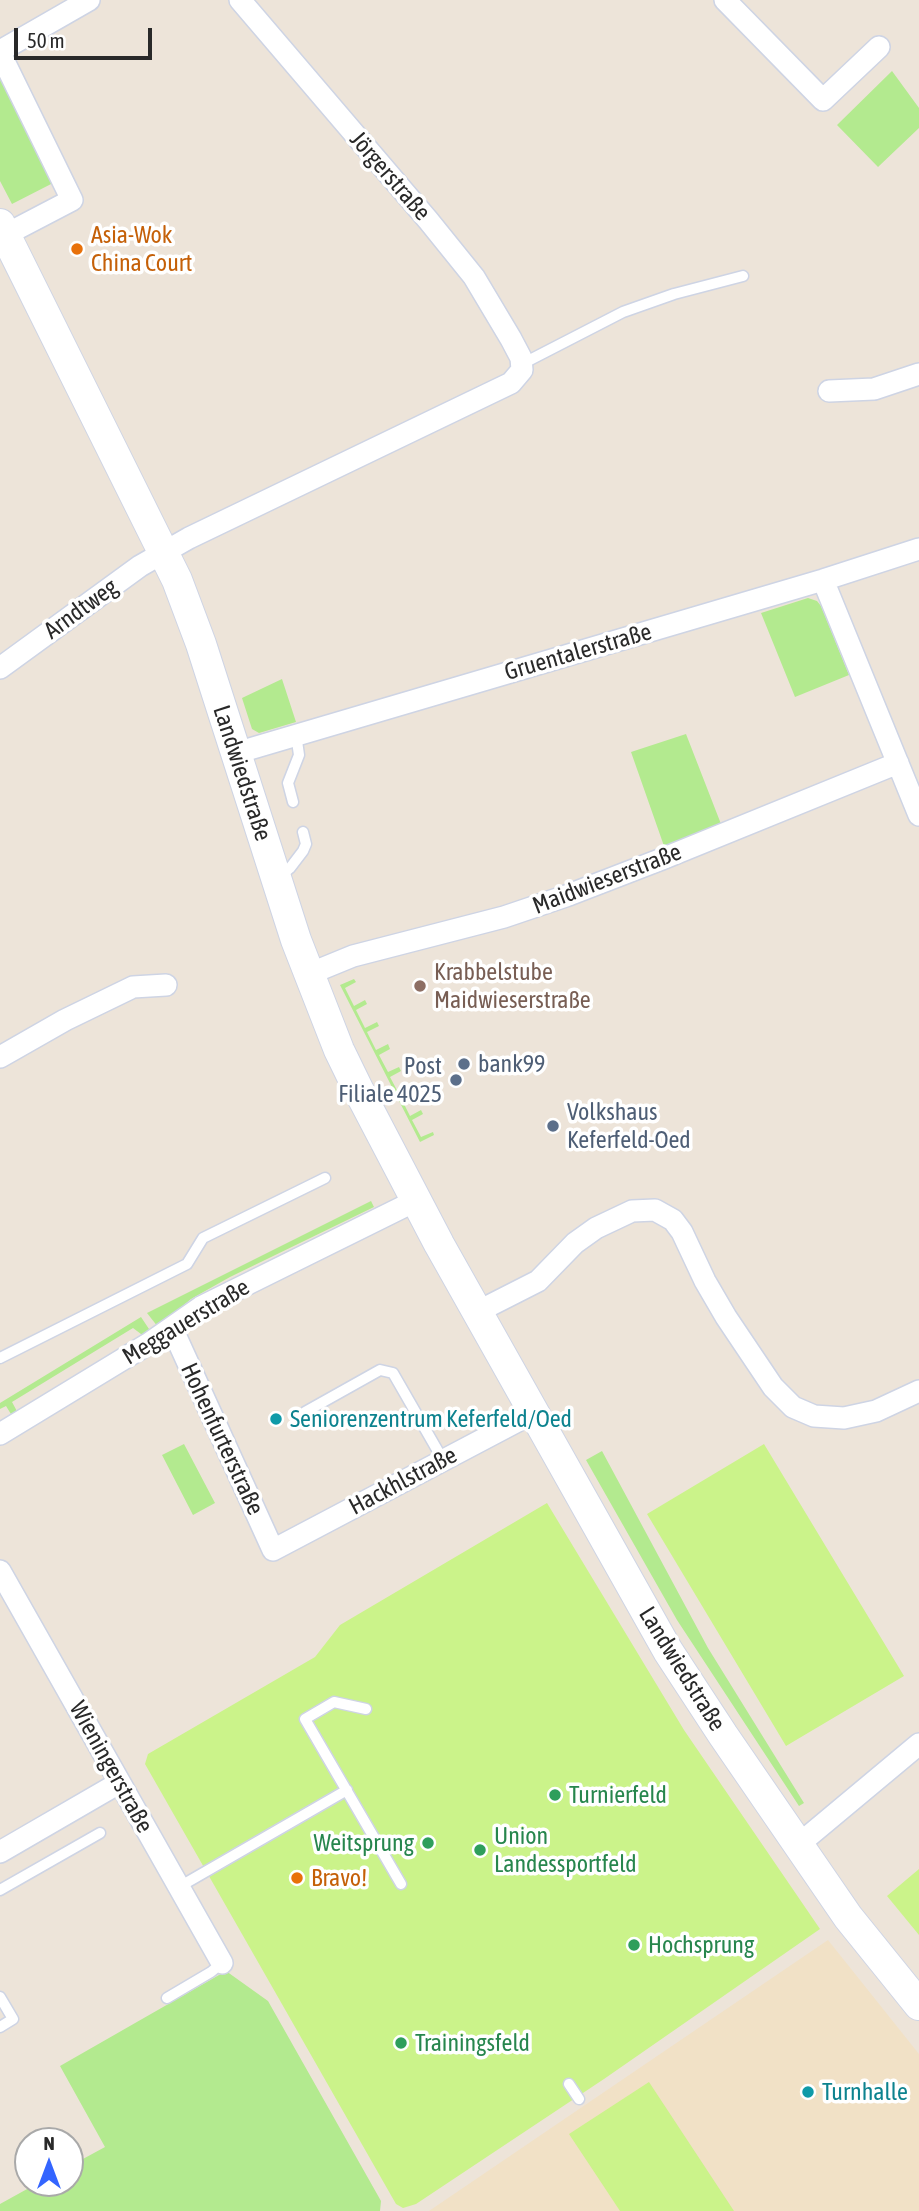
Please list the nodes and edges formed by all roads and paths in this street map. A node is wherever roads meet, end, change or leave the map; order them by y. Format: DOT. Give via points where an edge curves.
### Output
graph roads {
  1 [pos="89,0"];
  2 [pos="240,0"];
  3 [pos="725,0"];
  4 [pos="879,47"];
  5 [pos="0,52"];
  6 [pos="3,230"];
  7 [pos="743,276"];
  8 [pos="522,365"];
  9 [pos="919,374"];
  10 [pos="829,391"];
  11 [pos="919,550"];
  12 [pos="164,553"];
  13 [pos="823,580"];
  14 [pos="0,668"];
  15 [pos="296,734"];
  16 [pos="236,752"];
  17 [pos="898,763"];
  18 [pos="293,802"];
  19 [pos="919,815"];
  20 [pos="303,832"];
  21 [pos="276,880"];
  22 [pos="309,974"];
  23 [pos="166,985"];
  24 [pos="0,1057"];
  25 [pos="325,1178"];
  26 [pos="415,1200"];
  27 [pos="477,1312"];
  28 [pos="172,1328"];
  29 [pos="0,1358"];
  30 [pos="919,1391"];
  31 [pos="306,1412"];
  32 [pos="533,1413"];
  33 [pos="0,1434"];
  34 [pos="443,1460"];
  35 [pos="273,1550"];
  36 [pos="0,1571"];
  37 [pos="366,1709"];
  38 [pos="919,1744"];
  39 [pos="119,1783"];
  40 [pos="347,1790"];
  41 [pos="100,1833"];
  42 [pos="798,1845"];
  43 [pos="0,1852"];
  44 [pos="401,1884"];
  45 [pos="179,1887"];
  46 [pos="0,1890"];
  47 [pos="222,1963"];
  48 [pos="0,1997"];
  49 [pos="167,1998"];
  50 [pos="919,2005"];
  51 [pos="0,2026"];
  52 [pos="569,2084"];
  53 [pos="579,2099"];
  1 -- 5 [label="street"];
  2 -- 8 [label="street, Jörgerstraße" via="454,251 489,300"];
  3 -- 4 [label="street" via="823,100"];
  5 -- 6 [label="street, Landwiedstraße" via="72,200"];
  6 -- 12 [label="main road, Landwiedstraße"];
  7 -- 8 [label="lane" via="623,312"];
  8 -- 12 [label="street" via="520,375 511,383"];
  9 -- 10 [label="street" via="874,389"];
  11 -- 13 [label="street, Gruentalerstraße"];
  12 -- 14 [label="street, Arndtweg"];
  12 -- 16 [label="main road, Landwiedstraße" via="193,621"];
  13 -- 15 [label="street, Gruentalerstraße"];
  13 -- 17 [label="street"];
  15 -- 16 [label="street, Gruentalerstraße"];
  15 -- 18 [label="lane" via="299,755 288,783"];
  16 -- 21 [label="main road, Landwiedstraße"];
  17 -- 19 [label="street"];
  17 -- 22 [label="street, Maidwieserstraße" via="566,896 353,956"];
  20 -- 21 [label="lane" via="303,851"];
  21 -- 22 [label="main road, Landwiedstraße"];
  22 -- 26 [label="main road, Landwiedstraße" via="339,1050"];
  23 -- 24 [label="street" via="134,986"];
  25 -- 29 [label="lane" via="204,1238 187,1264"];
  26 -- 27 [label="main road, Landwiedstraße"];
  26 -- 28 [label="street, Meggauerstraße" via="201,1307"];
  27 -- 30 [label="street" via="538,1281 596,1228 632,1211 655,1210 673,1220 682,1232 726,1317 773,1387 793,1407 814,1416 844,1418 876,1411"];
  27 -- 32 [label="main road, Landwiedstraße"];
  28 -- 33 [label="street, Meggauerstraße"];
  28 -- 35 [label="street, Hohenfurterstraße"];
  31 -- 34 [label="lane" via="380,1370 393,1373"];
  32 -- 34 [label="street, Hackhlstraße"];
  32 -- 42 [label="main road, Landwiedstraße" via="668,1651"];
  34 -- 35 [label="street, Hackhlstraße"];
  36 -- 39 [label="street, Wieningerstraße"];
  37 -- 40 [label="lane" via="334,1702 305,1719"];
  38 -- 42 [label="street"];
  39 -- 43 [label="street"];
  39 -- 45 [label="street, Wieningerstraße"];
  40 -- 44 [label="lane"];
  40 -- 45 [label="lane"];
  41 -- 46 [label="lane"];
  42 -- 50 [label="main road, Landwiedstraße" via="848,1917"];
  45 -- 47 [label="street, Wieningerstraße"];
  47 -- 49 [label="lane"];
  48 -- 51 [label="lane" via="13,2020"];
  52 -- 53 [label="lane"];
}
